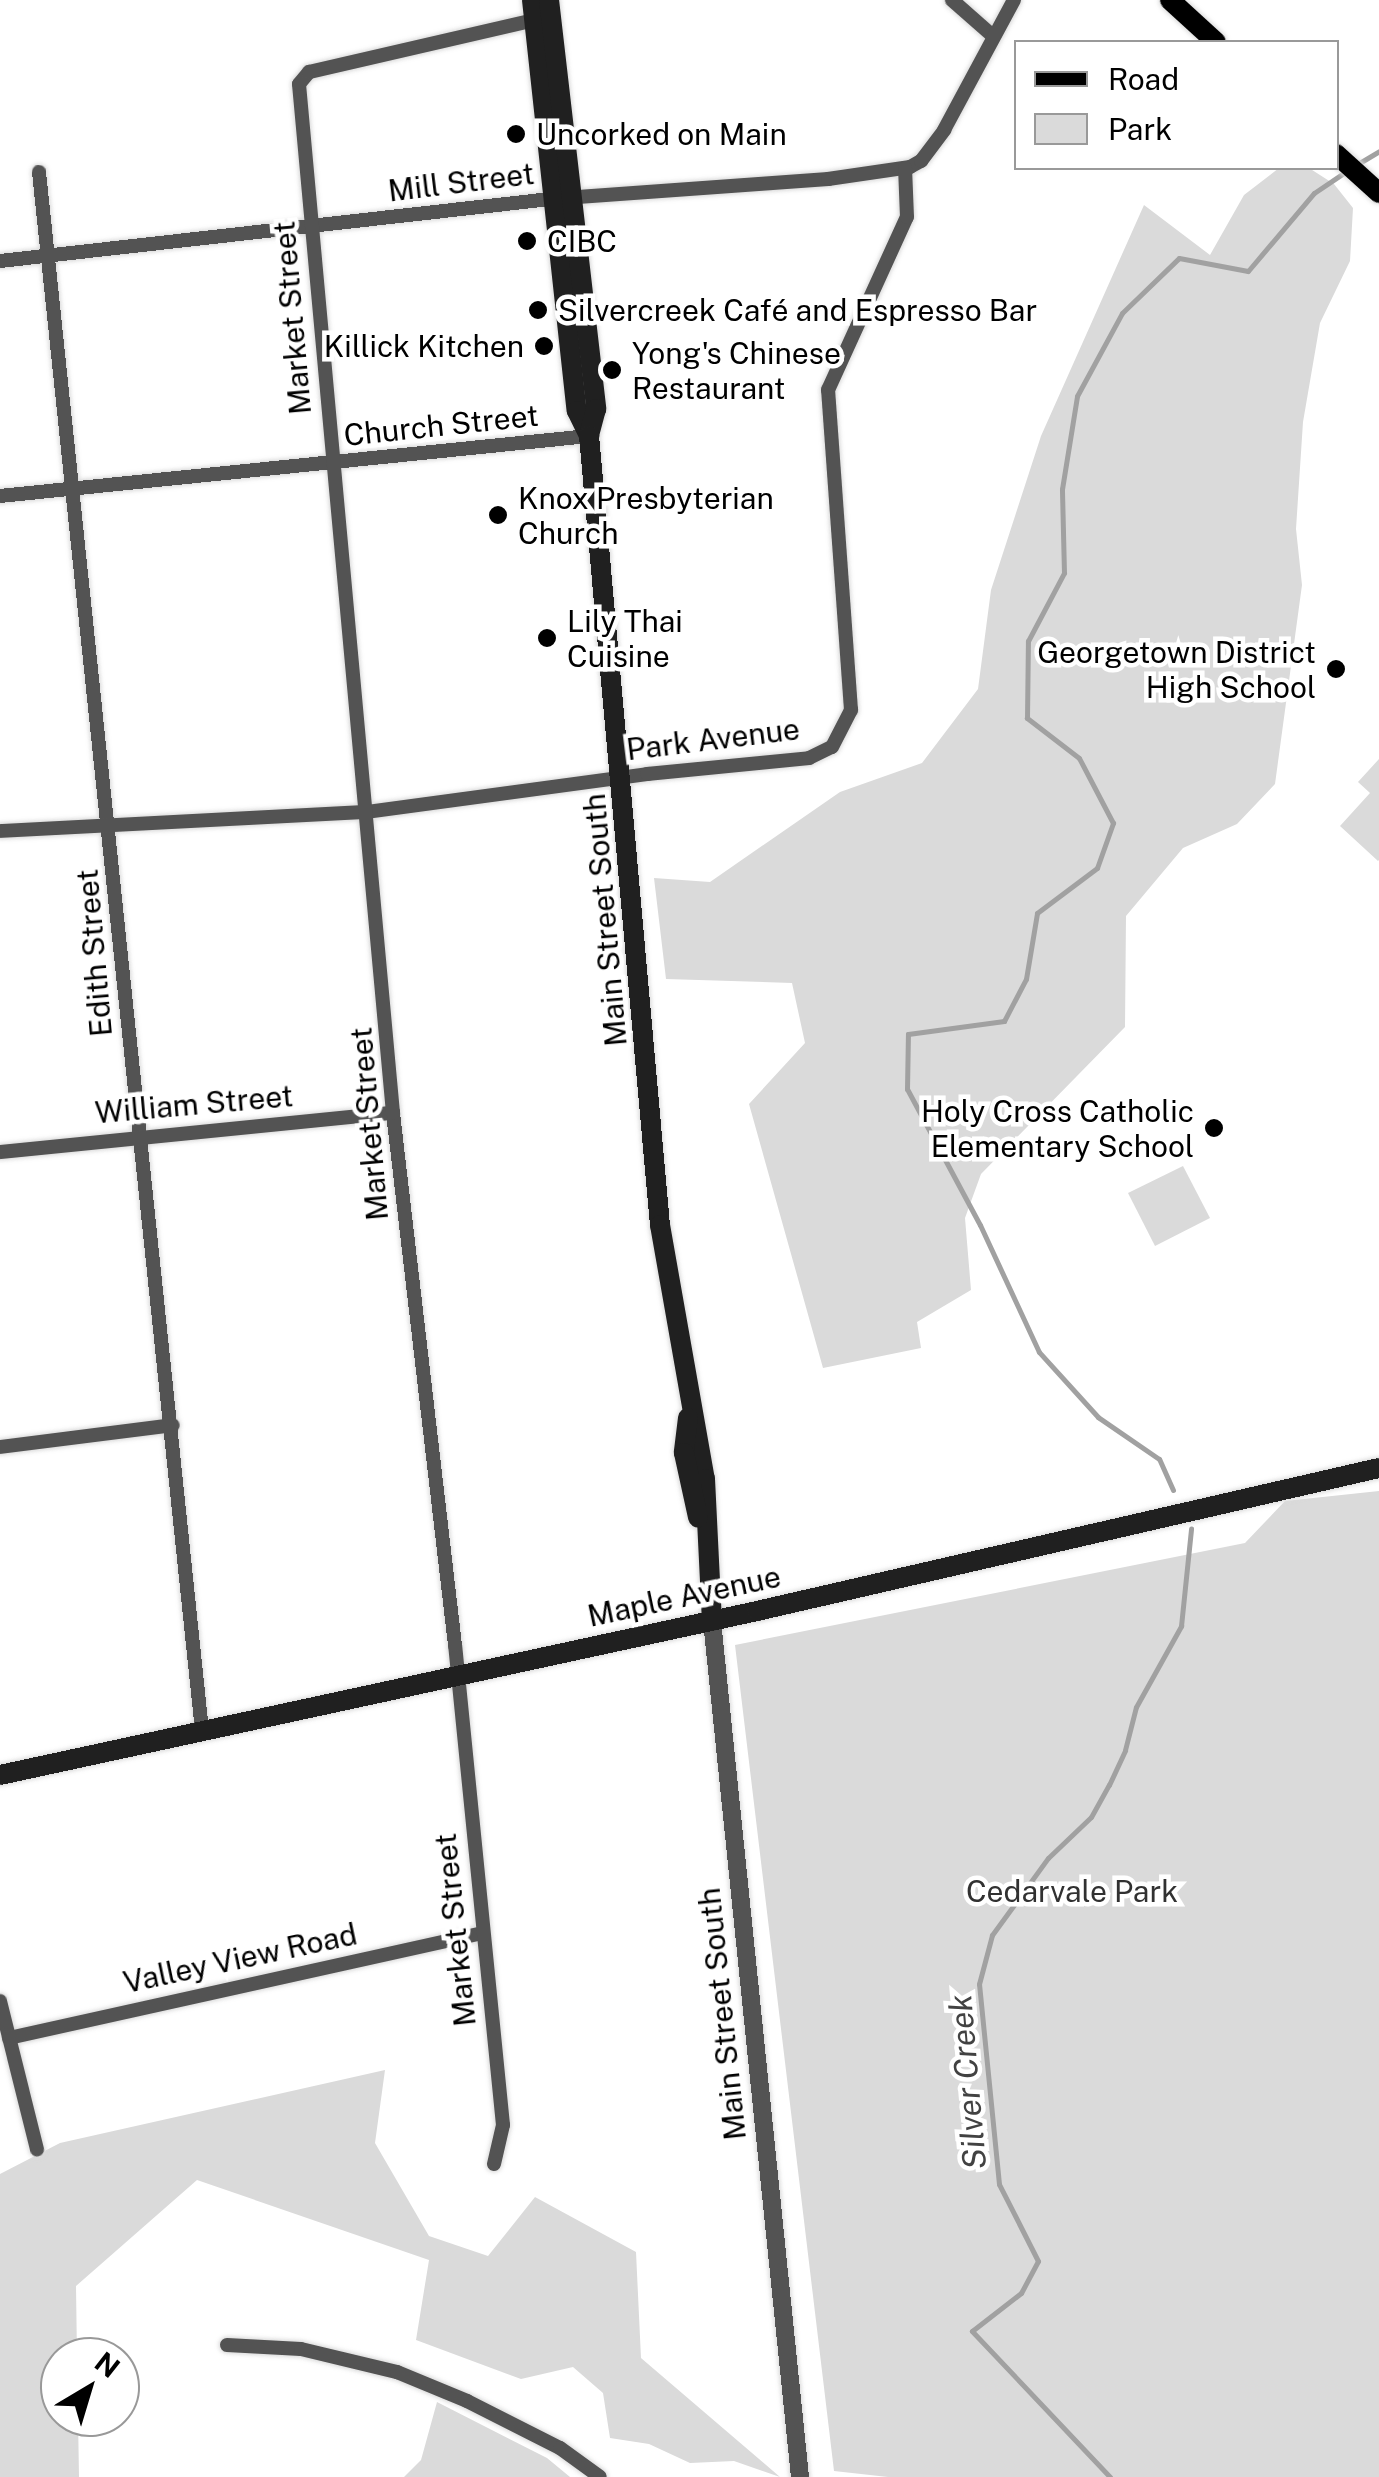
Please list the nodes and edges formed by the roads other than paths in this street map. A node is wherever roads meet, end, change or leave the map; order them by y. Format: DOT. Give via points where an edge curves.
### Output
graph roads {
  1 [pos="952,0"];
  2 [pos="1014,0"];
  3 [pos="1170,0"];
  4 [pos="542,9"];
  5 [pos="994,36"];
  6 [pos="1214,40"];
  7 [pos="1339,157"];
  8 [pos="905,168"];
  9 [pos="38,172"];
  10 [pos="1379,193"];
  11 [pos="560,199"];
  12 [pos="311,228"];
  13 [pos="50,255"];
  14 [pos="0,261"];
  15 [pos="589,436"];
  16 [pos="331,464"];
  17 [pos="72,488"];
  18 [pos="0,496"];
  19 [pos="622,778"];
  20 [pos="367,812"];
  21 [pos="110,826"];
  22 [pos="0,831"];
  23 [pos="393,1114"];
  24 [pos="138,1136"];
  25 [pos="0,1152"];
  26 [pos="173,1425"];
  27 [pos="0,1448"];
  28 [pos="1379,1468"];
  29 [pos="712,1621"];
  30 [pos="458,1677"];
  31 [pos="202,1730"];
  32 [pos="0,1775"];
  33 [pos="482,1933"];
  34 [pos="0,2001"];
  35 [pos="10,2038"];
  36 [pos="37,2149"];
  37 [pos="494,2164"];
  38 [pos="227,2345"];
  39 [pos="600,2477"];
  40 [pos="800,2477"];
  1 -- 5 [label="street"];
  2 -- 5 [label="street"];
  3 -- 6 [label="main road"];
  4 -- 11 [label="main road, Main Street South"];
  4 -- 12 [label="street, Market Street" via="301,78"];
  5 -- 8 [label="street" via="944,130 920,161"];
  7 -- 10 [label="main road"];
  8 -- 11 [label="street, Mill Street"];
  8 -- 19 [label="street, Park Avenue" via="907,218 828,390 851,710 832,746 810,758"];
  9 -- 13 [label="street, Edith Street"];
  11 -- 12 [label="street, Mill Street"];
  11 -- 15 [label="main road, Main Street South" via="596,409"];
  12 -- 13 [label="street, Mill Street"];
  12 -- 16 [label="street, Market Street"];
  13 -- 14 [label="street, Mill Street"];
  13 -- 17 [label="street, Edith Street"];
  15 -- 16 [label="street, Church Street"];
  15 -- 19 [label="main road, Main Street South"];
  16 -- 17 [label="street, Church Street"];
  16 -- 20 [label="street, Market Street"];
  17 -- 18 [label="street, Church Street"];
  17 -- 21 [label="street, Edith Street"];
  19 -- 20 [label="street, Park Avenue"];
  19 -- 29 [label="main road, Main Street South" via="660,1225 690,1396 684,1453 709,1545"];
  20 -- 21 [label="street, Park Avenue"];
  20 -- 23 [label="street, Market Street"];
  21 -- 22 [label="street, Park Avenue"];
  21 -- 24 [label="street, Edith Street"];
  23 -- 24 [label="street, William Street"];
  23 -- 30 [label="street, Market Street"];
  24 -- 25 [label="street, William Street"];
  24 -- 26 [label="street, Edith Street"];
  26 -- 27 [label="street"];
  26 -- 31 [label="street, Edith Street"];
  28 -- 29 [label="main road, Maple Avenue"];
  29 -- 30 [label="main road, Maple Avenue"];
  29 -- 40 [label="street, Main Street South"];
  30 -- 31 [label="main road, Maple Avenue"];
  30 -- 33 [label="street, Market Street"];
  31 -- 32 [label="main road, Maple Avenue"];
  33 -- 35 [label="street, Valley View Road"];
  33 -- 37 [label="street, Market Street" via="503,2125"];
  34 -- 35 [label="street"];
  35 -- 36 [label="street"];
  38 -- 39 [label="street" via="301,2349 397,2372 560,2448"];
}
